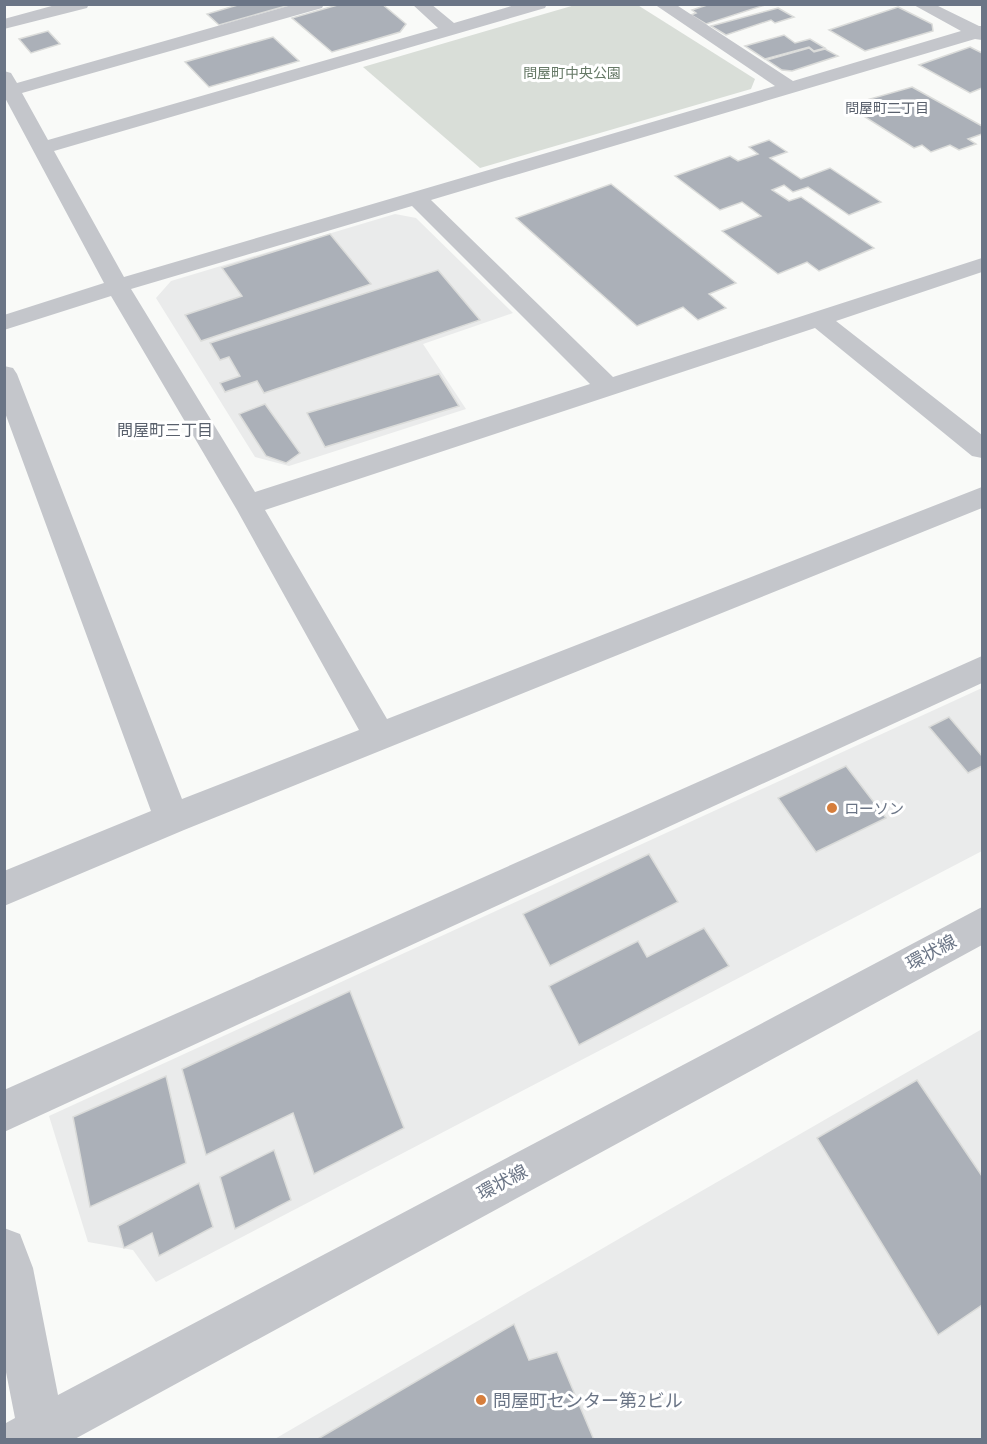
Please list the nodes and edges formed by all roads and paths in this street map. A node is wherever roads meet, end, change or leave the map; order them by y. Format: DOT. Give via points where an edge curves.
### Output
graph roads {
  1 [pos="81,4"];
  2 [pos="316,4"];
  3 [pos="420,4"];
  4 [pos="539,4"];
  5 [pos="662,4"];
  6 [pos="921,4"];
  7 [pos="4,24"];
  8 [pos="451,30"];
  9 [pos="981,33"];
  10 [pos="8,83"];
  11 [pos="790,87"];
  12 [pos="41,148"];
  13 [pos="417,199"];
  14 [pos="982,265"];
  15 [pos="117,286"];
  16 [pos="820,320"];
  17 [pos="4,323"];
  18 [pos="4,374"];
  19 [pos="607,386"];
  20 [pos="982,449"];
  21 [pos="982,497"];
  22 [pos="248,505"];
  23 [pos="982,669"];
  24 [pos="380,737"];
  25 [pos="172,819"];
  26 [pos="4,889"];
  27 [pos="982,925"];
  28 [pos="4,1111"];
  29 [pos="4,1250"];
  30 [pos="35,1436"];
  1 -- 7 [label="street"];
  2 -- 10 [label="street"];
  3 -- 8 [label="street"];
  4 -- 8 [label="street"];
  5 -- 11 [label="street"];
  6 -- 9 [label="street"];
  8 -- 12 [label="street"];
  9 -- 11 [label="street"];
  10 -- 12 [label="street"];
  11 -- 13 [label="street"];
  12 -- 15 [label="street"];
  13 -- 15 [label="street"];
  13 -- 19 [label="street"];
  14 -- 16 [label="street"];
  15 -- 17 [label="street"];
  15 -- 22 [label="street"];
  16 -- 19 [label="street"];
  16 -- 20 [label="street"];
  18 -- 25 [label="street"];
  19 -- 22 [label="street"];
  21 -- 24 [label="street"];
  22 -- 24 [label="street"];
  23 -- 28 [label="street"];
  24 -- 25 [label="street"];
  25 -- 26 [label="street"];
  27 -- 30 [label="street, 環状線"];
  29 -- 30 [label="street"];
}
